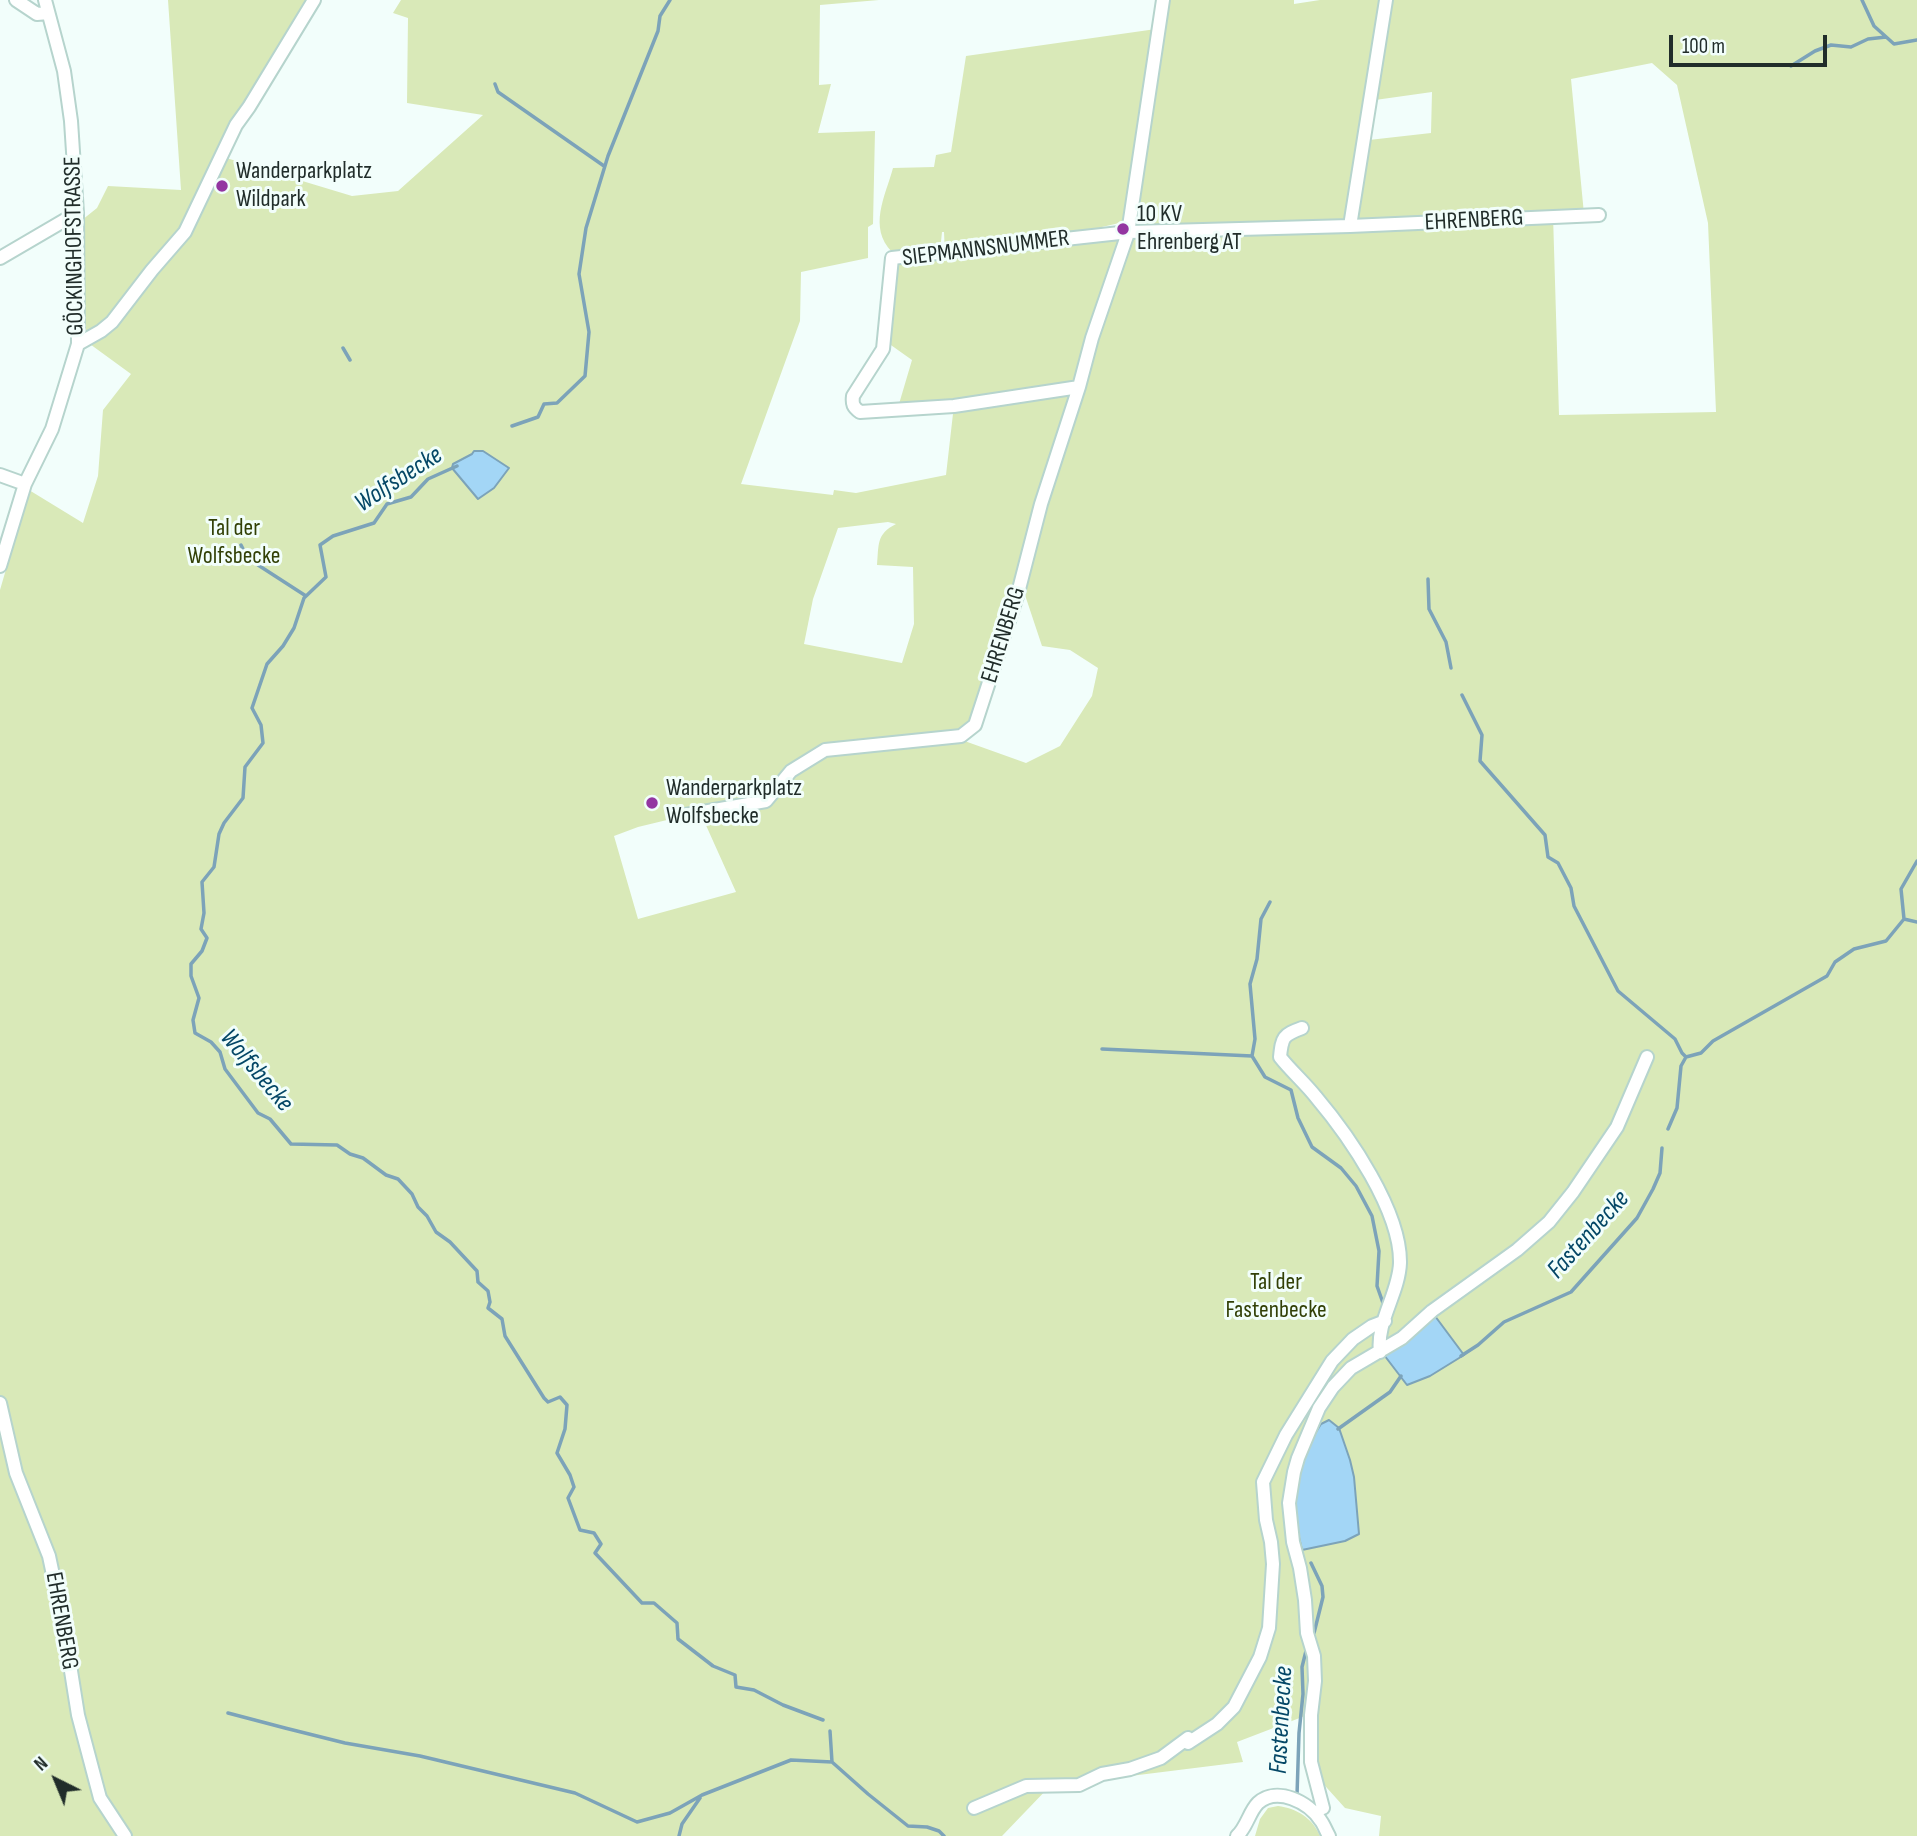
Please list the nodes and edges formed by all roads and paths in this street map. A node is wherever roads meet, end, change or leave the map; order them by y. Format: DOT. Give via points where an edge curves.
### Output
graph roads {
  1 [pos="16,0"];
  2 [pos="45,0"];
  3 [pos="314,0"];
  4 [pos="1163,0"];
  5 [pos="1386,0"];
  6 [pos="48,13"];
  7 [pos="77,213"];
  8 [pos="1599,215"];
  9 [pos="1350,226"];
  10 [pos="1128,233"];
  11 [pos="0,258"];
  12 [pos="78,344"];
  13 [pos="1079,387"];
  14 [pos="0,475"];
  15 [pos="25,484"];
  16 [pos="0,566"];
  17 [pos="674,817"];
  18 [pos="1302,1028"];
  19 [pos="1647,1057"];
  20 [pos="1385,1321"];
  21 [pos="1380,1352"];
  22 [pos="0,1403"];
  23 [pos="974,1808"];
  24 [pos="1323,1808"];
  25 [pos="125,1836"];
  26 [pos="1237,1836"];
  27 [pos="1329,1836"];
  1 -- 6 [label="street" via="37,14"];
  2 -- 6 [label="street, GÖCKINGHOFSTRASSE"];
  3 -- 12 [label="street" via="236,124 185,232 112,323"];
  4 -- 10 [label="street, EHRENBERG"];
  5 -- 9 [label="street"];
  6 -- 7 [label="street, GÖCKINGHOFSTRASSE" via="64,71"];
  7 -- 11 [label="street"];
  7 -- 12 [label="street, GÖCKINGHOFSTRASSE"];
  8 -- 9 [label="street, EHRENBERG"];
  9 -- 10 [label="street, EHRENBERG"];
  10 -- 13 [label="street, EHRENBERG"];
  10 -- 13 [label="street, SIEPMANNSNUMMER" via="892,258 883,349 852,403 860,412 954,406"];
  12 -- 15 [label="street, GÖCKINGHOFSTRASSE" via="52,429"];
  13 -- 17 [label="street, EHRENBERG" via="975,725 961,736 825,750 791,771 766,801"];
  14 -- 15 [label="street"];
  15 -- 16 [label="street, GÖCKINGHOFSTRASSE"];
  18 -- 20 [label="street" via="1286,1034 1280,1057 1343,1131 1389,1212 1400,1263"];
  19 -- 21 [label="street" via="1618,1128 1549,1222"];
  20 -- 21 [label="street"];
  20 -- 23 [label="street" via="1353,1339 1332,1361 1304,1403 1263,1482 1273,1564 1269,1628 1260,1657 1234,1707 1217,1724 1161,1758 1079,1784 1026,1786"];
  21 -- 24 [label="street" via="1351,1368 1319,1408 1298,1458 1290,1495 1293,1542 1314,1656 1311,1762"];
  22 -- 25 [label="street, EHRENBERG" via="16,1473 49,1556 78,1715 100,1798"];
  26 -- 27 [label="street" via="1261,1801 1280,1796 1301,1802 1315,1813"];
}
